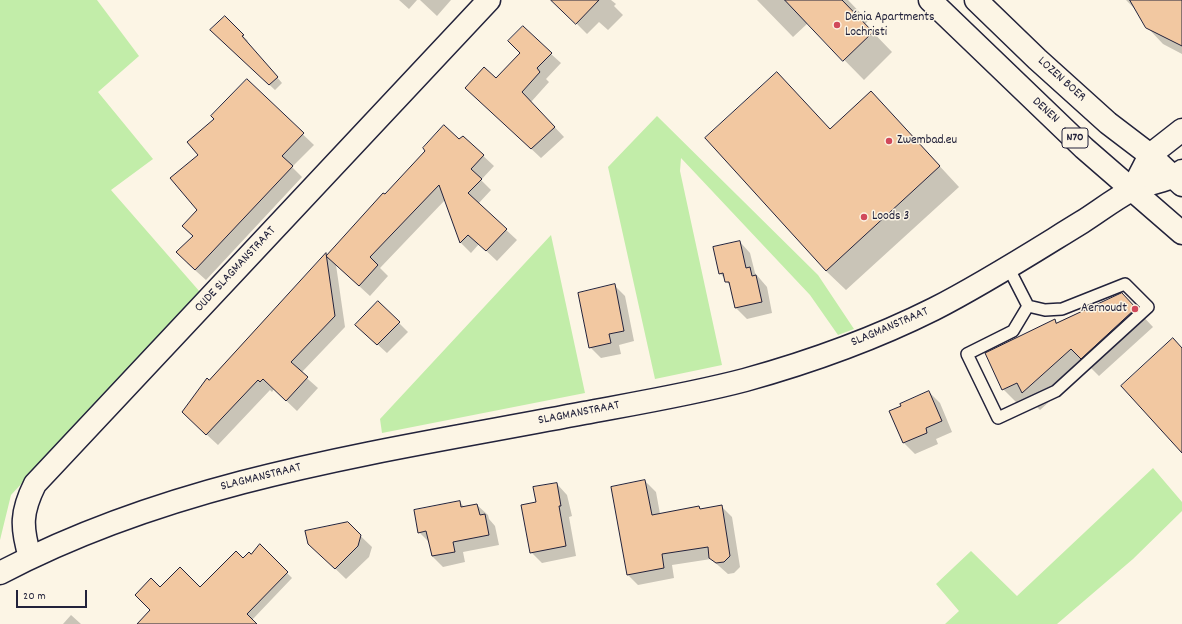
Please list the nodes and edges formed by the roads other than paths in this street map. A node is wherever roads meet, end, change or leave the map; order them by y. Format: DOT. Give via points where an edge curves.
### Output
graph roads {
  1 [pos="489,0"];
  2 [pos="930,0"];
  3 [pos="976,0"];
  4 [pos="1182,130"];
  5 [pos="1150,156"];
  6 [pos="1179,178"];
  7 [pos="1132,190"];
  8 [pos="1182,233"];
  9 [pos="1008,267"];
  10 [pos="1028,306"];
  11 [pos="30,557"];
  12 [pos="0,573"];
  1 -- 11 [label="main road, OUDE SLAGMANSTRAAT" via="35,484 23,515 23,535"];
  2 -- 7 [label="main road, DENEN / N70" via="1084,148"];
  3 -- 5 [label="main road, LOZEN BOER / N70" via="1108,123"];
  4 -- 5 [label="main road"];
  5 -- 6 [label="main road, N70"];
  5 -- 7 [label="main road"];
  6 -- 7 [label="main road, SLAGMANSTRAAT"];
  7 -- 8 [label="main road, DENEN / N70"];
  7 -- 9 [label="main road, SLAGMANSTRAAT"];
  9 -- 10 [label="lane"];
  9 -- 11 [label="main road, SLAGMANSTRAAT" via="932,310 875,336 802,363 699,391 283,472 204,492 89,532"];
  10 -- 10 [label="lane" via="1013,331 967,354 998,418 1056,391 1148,308 1125,284 1062,309 1045,310"];
  11 -- 12 [label="main road, SLAGMANSTRAAT"];
}
